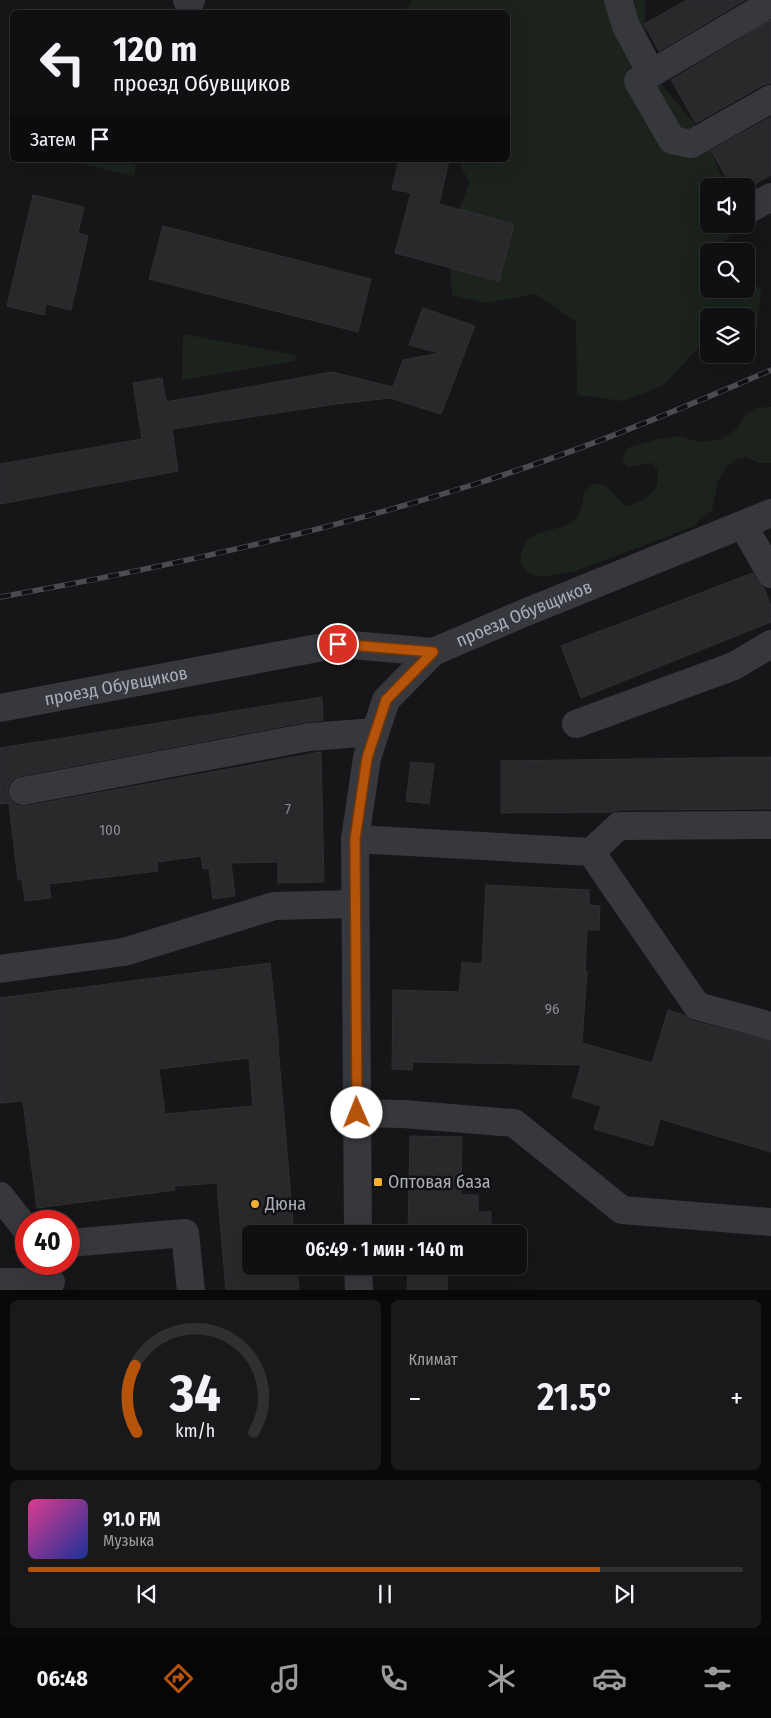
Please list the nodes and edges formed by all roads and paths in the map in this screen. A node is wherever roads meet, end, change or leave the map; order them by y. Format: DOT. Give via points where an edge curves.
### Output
graph roads {
  1 [pos="187,0"];
  2 [pos="191,0"];
  3 [pos="618,0"];
  4 [pos="761,10"];
  5 [pos="651,73"];
  6 [pos="771,99"];
  7 [pos="771,197"];
  8 [pos="755,206"];
  9 [pos="771,513"];
  10 [pos="743,525"];
  11 [pos="771,574"];
  12 [pos="771,644"];
  13 [pos="433,652"];
  14 [pos="0,708"];
  15 [pos="576,724"];
  16 [pos="375,732"];
  17 [pos="23,790"];
  18 [pos="771,825"];
  19 [pos="355,839"];
  20 [pos="591,852"];
  21 [pos="355,904"];
  22 [pos="0,969"];
  23 [pos="771,1026"];
  24 [pos="357,1113"];
  25 [pos="0,1196"];
  26 [pos="15,1215"];
  27 [pos="771,1222"];
  28 [pos="358,1225"];
  29 [pos="80,1242"];
  30 [pos="358,1275"];
  31 [pos="50,1279"];
  32 [pos="0,1282"];
  33 [pos="191,1290"];
  34 [pos="359,1290"];
  1 -- 2 [label="street"];
  3 -- 5 [label="street" via="626,26"];
  4 -- 5 [label="street"];
  5 -- 6 [label="street" via="638,81 672,140 691,144"];
  7 -- 8 [label="street"];
  9 -- 10 [label="street, проезд Обувщиков"];
  10 -- 11 [label="street"];
  10 -- 13 [label="street, проезд Обувщиков"];
  12 -- 15 [label="street" via="734,666"];
  13 -- 14 [label="street, проезд Обувщиков" via="338,644"];
  13 -- 16 [label="street" via="386,700"];
  16 -- 17 [label="street" via="309,737"];
  16 -- 19 [label="street" via="367,758"];
  18 -- 20 [label="street" via="619,826"];
  19 -- 20 [label="street"];
  19 -- 21 [label="street"];
  20 -- 23 [label="street" via="697,1006"];
  21 -- 22 [label="street" via="274,906 124,952"];
  21 -- 24 [label="street"];
  24 -- 27 [label="street" via="514,1123 622,1210"];
  24 -- 28 [label="street"];
  25 -- 26 [label="street"];
  29 -- 33 [label="street" via="185,1232"];
  30 -- 34 [label="street"];
  31 -- 32 [label="street"];
}
